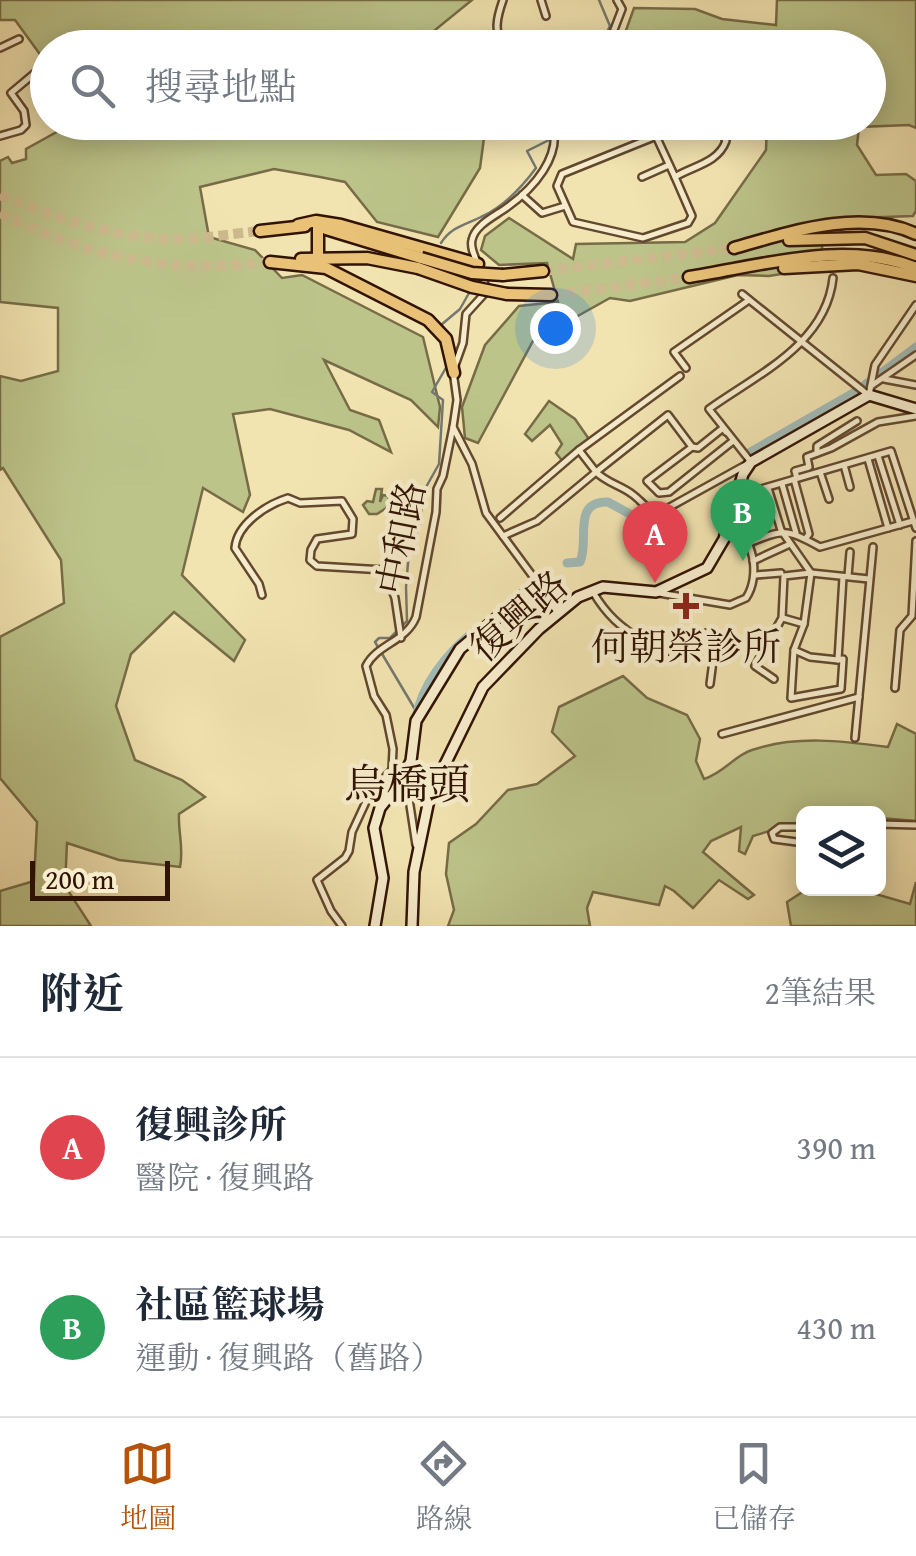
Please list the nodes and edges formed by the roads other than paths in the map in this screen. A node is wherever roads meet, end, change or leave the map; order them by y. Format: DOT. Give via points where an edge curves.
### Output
graph roads {
  1 [pos="503,0"];
  2 [pos="541,0"];
  3 [pos="617,0"];
  4 [pos="546,16"];
  5 [pos="496,30"];
  6 [pos="614,30"];
  7 [pos="20,38"];
  8 [pos="0,48"];
  9 [pos="30,77"];
  10 [pos="0,136"];
  11 [pos="555,140"];
  12 [pos="646,140"];
  13 [pos="658,140"];
  14 [pos="725,140"];
  15 [pos="669,165"];
  16 [pos="642,177"];
  17 [pos="675,177"];
  18 [pos="522,195"];
  19 [pos="565,206"];
  20 [pos="298,225"];
  21 [pos="318,227"];
  22 [pos="260,231"];
  23 [pos="916,234"];
  24 [pos="472,249"];
  25 [pos="916,255"];
  26 [pos="460,257"];
  27 [pos="318,258"];
  28 [pos="420,263"];
  29 [pos="478,264"];
  30 [pos="916,268"];
  31 [pos="738,269"];
  32 [pos="543,271"];
  33 [pos="507,275"];
  34 [pos="916,276"];
  35 [pos="689,277"];
  36 [pos="833,278"];
  37 [pos="510,294"];
  38 [pos="550,294"];
  39 [pos="742,294"];
  40 [pos="749,300"];
  41 [pos="916,305"];
  42 [pos="803,343"];
  43 [pos="916,355"];
  44 [pos="453,364"];
  45 [pos="686,368"];
  46 [pos="680,376"];
  47 [pos="881,379"];
  48 [pos="916,385"];
  49 [pos="870,390"];
  50 [pos="916,412"];
  51 [pos="857,421"];
  52 [pos="454,428"];
  53 [pos="448,439"];
  54 [pos="458,440"];
  55 [pos="692,447"];
  56 [pos="580,450"];
  57 [pos="817,454"];
  58 [pos="878,456"];
  59 [pos="868,458"];
  60 [pos="752,462"];
  61 [pos="844,465"];
  62 [pos="596,472"];
  63 [pos="740,472"];
  64 [pos="820,472"];
  65 [pos="796,479"];
  66 [pos="782,484"];
  67 [pos="850,486"];
  68 [pos="768,488"];
  69 [pos="737,496"];
  70 [pos="828,499"];
  71 [pos="500,518"];
  72 [pos="729,522"];
  73 [pos="915,524"];
  74 [pos="900,525"];
  75 [pos="888,528"];
  76 [pos="781,530"];
  77 [pos="796,533"];
  78 [pos="503,536"];
  79 [pos="805,539"];
  80 [pos="916,540"];
  81 [pos="747,544"];
  82 [pos="790,544"];
  83 [pos="873,547"];
  84 [pos="850,552"];
  85 [pos="753,561"];
  86 [pos="782,573"];
  87 [pos="812,574"];
  88 [pos="756,575"];
  89 [pos="846,576"];
  90 [pos="869,578"];
  91 [pos="535,586"];
  92 [pos="592,590"];
  93 [pos="656,592"];
  94 [pos="262,594"];
  95 [pos="559,611"];
  96 [pos="782,618"];
  97 [pos="804,624"];
  98 [pos="401,627"];
  99 [pos="794,650"];
  100 [pos="840,659"];
  101 [pos="774,679"];
  102 [pos="710,684"];
  103 [pos="894,688"];
  104 [pos="859,698"];
  105 [pos="722,734"];
  106 [pos="856,738"];
  107 [pos="392,770"];
  108 [pos="399,784"];
  109 [pos="886,824"];
  110 [pos="916,825"];
  111 [pos="796,827"];
  112 [pos="796,843"];
  113 [pos="420,853"];
  114 [pos="342,926"];
  115 [pos="375,926"];
  116 [pos="412,926"];
  1 -- 5 [label="street"];
  2 -- 4 [label="street"];
  3 -- 6 [label="street" via="622,8"];
  7 -- 8 [label="street"];
  9 -- 10 [label="street" via="11,93 26,124"];
  11 -- 18 [label="street" via="552,156"];
  12 -- 19 [label="street" via="562,174 556,186"];
  13 -- 15 [label="street"];
  14 -- 17 [label="street" via="722,152"];
  15 -- 16 [label="street"];
  15 -- 17 [label="street"];
  17 -- 19 [label="street" via="692,220 651,236 576,226"];
  18 -- 19 [label="street" via="542,213"];
  18 -- 24 [label="street" via="484,223"];
  20 -- 21 [label="main road"];
  20 -- 22 [label="main road"];
  20 -- 26 [label="main road" via="341,224"];
  21 -- 27 [label="main road"];
  21 -- 28 [label="main road"];
  23 -- 25 [label="main road" via="882,222 853,223 734,248 797,238 865,238"];
  24 -- 26 [label="main road"];
  24 -- 29 [label="street, 中和路"];
  26 -- 29 [label="main road"];
  27 -- 28 [label="main road"];
  27 -- 44 [label="main road" via="270,262 326,268 428,320 442,332"];
  28 -- 33 [label="main road, bridge"];
  28 -- 37 [label="main road, bridge" via="461,284"];
  29 -- 44 [label="street, 中和路" via="487,289 466,314"];
  30 -- 31 [label="main road" via="862,255"];
  31 -- 34 [label="main road" via="858,264"];
  31 -- 35 [label="main road"];
  32 -- 33 [label="main road"];
  33 -- 37 [label="main road"];
  36 -- 42 [label="street" via="828,303"];
  37 -- 38 [label="main road"];
  39 -- 40 [label="street"];
  40 -- 42 [label="street"];
  40 -- 45 [label="street" via="674,352"];
  41 -- 49 [label="street" via="875,364"];
  42 -- 49 [label="street"];
  42 -- 60 [label="street" via="710,408"];
  43 -- 47 [label="street"];
  44 -- 52 [label="street, 中和路"];
  46 -- 56 [label="street"];
  47 -- 48 [label="street"];
  47 -- 49 [label="street"];
  49 -- 50 [label="street"];
  49 -- 60 [label="street, 復興路"];
  50 -- 57 [label="street" via="878,422"];
  51 -- 57 [label="street" via="817,446"];
  52 -- 53 [label="street, 中和路"];
  52 -- 54 [label="street, 中和路"];
  53 -- 54 [label="street"];
  53 -- 98 [label="street, 中和路" via="412,626"];
  54 -- 78 [label="street, 中和路" via="475,470 486,513"];
  55 -- 55 [label="street" via="668,464 646,481 659,493 669,492 734,442 722,428"];
  55 -- 62 [label="street" via="668,415"];
  56 -- 62 [label="street"];
  56 -- 71 [label="street"];
  57 -- 65 [label="street" via="807,456 808,467 795,470"];
  58 -- 59 [label="street"];
  58 -- 73 [label="street" via="891,451"];
  58 -- 74 [label="street"];
  59 -- 61 [label="street"];
  59 -- 75 [label="street"];
  60 -- 63 [label="street, 復興路"];
  61 -- 64 [label="street"];
  61 -- 67 [label="street"];
  62 -- 63 [label="street" via="659,514"];
  62 -- 78 [label="street" via="537,522"];
  63 -- 69 [label="street, 復興路"];
  64 -- 65 [label="street"];
  64 -- 70 [label="street"];
  65 -- 66 [label="street"];
  65 -- 79 [label="street"];
  66 -- 68 [label="street"];
  66 -- 77 [label="street"];
  68 -- 69 [label="street"];
  68 -- 76 [label="street"];
  69 -- 72 [label="street, 復興路"];
  72 -- 81 [label="street"];
  72 -- 93 [label="street, 復興路" via="707,568"];
  73 -- 74 [label="street"];
  74 -- 75 [label="street"];
  75 -- 79 [label="street" via="820,547"];
  76 -- 77 [label="street"];
  76 -- 81 [label="street"];
  76 -- 82 [label="street"];
  77 -- 79 [label="street"];
  78 -- 91 [label="street, 中和路"];
  80 -- 103 [label="street" via="912,616 900,630"];
  81 -- 85 [label="street"];
  82 -- 85 [label="street"];
  82 -- 87 [label="street"];
  83 -- 90 [label="street"];
  84 -- 89 [label="street"];
  85 -- 88 [label="street"];
  86 -- 88 [label="street"];
  87 -- 89 [label="street"];
  87 -- 96 [label="street" via="784,576"];
  87 -- 97 [label="street"];
  88 -- 93 [label="street" via="746,598 732,605"];
  89 -- 90 [label="street"];
  89 -- 100 [label="street"];
  90 -- 104 [label="street"];
  91 -- 95 [label="street, 中和路"];
  91 -- 108 [label="street" via="460,650 416,720 411,761"];
  92 -- 93 [label="street, 復興路"];
  92 -- 95 [label="street, 復興路"];
  92 -- 102 [label="street" via="617,626 661,656 684,636 707,633 714,661"];
  94 -- 98 [label="street" via="236,552 238,536 277,501 342,502 352,534 317,539 310,560 316,566 384,570"];
  95 -- 113 [label="street, 復興路" via="478,695 430,795"];
  96 -- 97 [label="street"];
  96 -- 101 [label="street" via="754,666"];
  97 -- 99 [label="street"];
  98 -- 107 [label="street, 中和路" via="366,666 386,715"];
  99 -- 100 [label="street"];
  99 -- 100 [label="street" via="791,698 841,688"];
  104 -- 105 [label="street"];
  104 -- 106 [label="street"];
  107 -- 108 [label="street"];
  107 -- 114 [label="street" via="371,791 345,858 317,880"];
  108 -- 113 [label="street" via="411,804"];
  108 -- 115 [label="street" via="380,806 374,828 383,878"];
  109 -- 110 [label="street"];
  111 -- 112 [label="street" via="772,833"];
  113 -- 116 [label="street, 復興路"];
}
